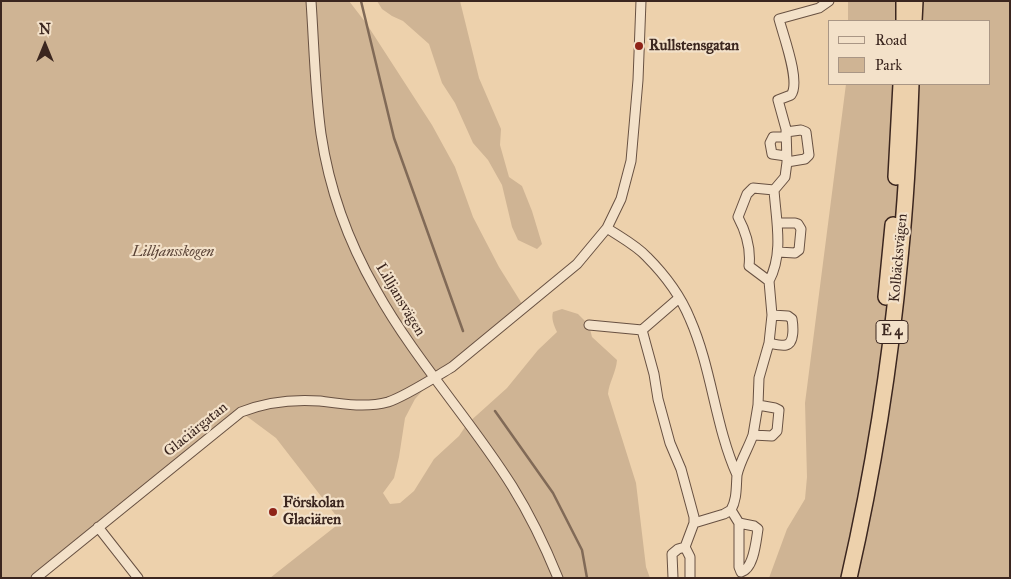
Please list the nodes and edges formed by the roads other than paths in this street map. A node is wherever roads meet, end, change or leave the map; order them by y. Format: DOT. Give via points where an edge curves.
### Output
graph roads {
  1 [pos="311,1"];
  2 [pos="642,1"];
  3 [pos="829,1"];
  4 [pos="904,1"];
  5 [pos="915,1"];
  6 [pos="904,20"];
  7 [pos="914,20"];
  8 [pos="901,85"];
  9 [pos="911,85"];
  10 [pos="786,135"];
  11 [pos="786,159"];
  12 [pos="774,190"];
  13 [pos="778,223"];
  14 [pos="607,228"];
  15 [pos="778,252"];
  16 [pos="769,281"];
  17 [pos="679,298"];
  18 [pos="772,315"];
  19 [pos="589,325"];
  20 [pos="642,330"];
  21 [pos="769,343"];
  22 [pos="434,378"];
  23 [pos="758,405"];
  24 [pos="752,435"];
  25 [pos="738,475"];
  26 [pos="731,510"];
  27 [pos="694,523"];
  28 [pos="739,523"];
  29 [pos="98,527"];
  30 [pos="685,547"];
  31 [pos="36,578"];
  32 [pos="138,578"];
  33 [pos="558,578"];
  34 [pos="673,578"];
  35 [pos="690,578"];
  36 [pos="839,578"];
  37 [pos="849,578"];
  1 -- 22 [label="street, Lilljansvägen" via="321,133 338,204 375,289"];
  2 -- 14 [label="street" via="632,161"];
  3 -- 10 [label="street" via="819,8 779,20 795,81 791,95 778,100"];
  4 -- 6 [label="highway"];
  5 -- 7 [label="highway"];
  8 -- 36 [label="highway, Kolbäcksvägen / E 4" via="895,203 883,321 866,441"];
  9 -- 37 [label="highway, Kolbäcksvägen / E 4" via="901,258 893,322 876,444"];
  10 -- 11 [label="street"];
  10 -- 11 [label="street" via="773,137 770,143 772,154"];
  10 -- 11 [label="street" via="802,130 806,132 809,155 805,160"];
  11 -- 12 [label="street" via="785,177"];
  12 -- 13 [label="street"];
  12 -- 16 [label="street" via="751,190 738,217 749,249 749,266"];
  13 -- 15 [label="street"];
  13 -- 15 [label="street" via="795,222 800,229 797,252"];
  14 -- 17 [label="street" via="646,256"];
  14 -- 22 [label="street" via="577,264 452,367"];
  15 -- 16 [label="street"];
  16 -- 18 [label="street"];
  17 -- 20 [label="street"];
  17 -- 25 [label="street" via="700,346 728,455"];
  18 -- 21 [label="street"];
  18 -- 21 [label="street" via="792,319 792,340 787,345"];
  19 -- 20 [label="street"];
  20 -- 27 [label="street" via="658,399"];
  21 -- 23 [label="street" via="759,378"];
  22 -- 29 [label="street, Glaciärgatan" via="389,402 372,405 297,400 266,404 241,412"];
  22 -- 33 [label="street, Lilljansvägen" via="512,486"];
  23 -- 24 [label="street"];
  23 -- 24 [label="street" via="779,410 777,431 772,436"];
  24 -- 25 [label="street"];
  25 -- 26 [label="street" via="737,493"];
  26 -- 27 [label="street"];
  26 -- 28 [label="street"];
  27 -- 30 [label="street"];
  28 -- 28 [label="street" via="739,567 744,572 752,562 758,529"];
  29 -- 31 [label="street, Glaciärgatan"];
  29 -- 32 [label="street"];
  30 -- 34 [label="street" via="672,554"];
  30 -- 35 [label="street" via="690,557"];
}
